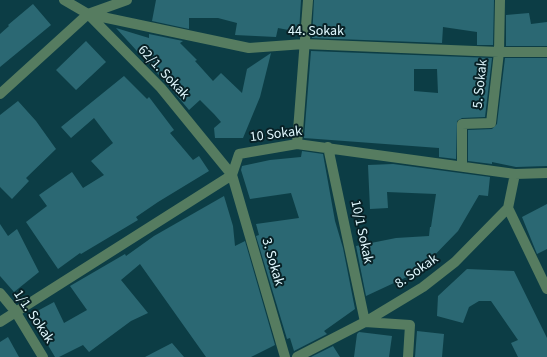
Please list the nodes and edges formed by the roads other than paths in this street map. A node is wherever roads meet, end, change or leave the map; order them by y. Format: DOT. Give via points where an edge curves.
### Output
graph roads {
  1 [pos="64,0"];
  2 [pos="127,0"];
  3 [pos="308,0"];
  4 [pos="500,0"];
  5 [pos="88,14"];
  6 [pos="304,44"];
  7 [pos="498,52"];
  8 [pos="547,52"];
  9 [pos="0,94"];
  10 [pos="297,144"];
  11 [pos="328,147"];
  12 [pos="462,166"];
  13 [pos="547,173"];
  14 [pos="515,174"];
  15 [pos="232,175"];
  16 [pos="508,208"];
  17 [pos="547,289"];
  18 [pos="0,293"];
  19 [pos="15,311"];
  20 [pos="0,322"];
  21 [pos="365,322"];
  22 [pos="43,357"];
  23 [pos="285,357"];
  24 [pos="297,357"];
  25 [pos="408,357"];
  1 -- 5 [label="street, 62/1. Sokak"];
  2 -- 5 [label="street"];
  3 -- 6 [label="street"];
  4 -- 7 [label="street, 5. Sokak"];
  5 -- 6 [label="street, 44. Sokak" via="249,48"];
  5 -- 9 [label="street"];
  5 -- 15 [label="street, 62/1. Sokak" via="160,88"];
  6 -- 7 [label="street, 44. Sokak"];
  6 -- 10 [label="street"];
  7 -- 8 [label="street, 44. Sokak"];
  7 -- 12 [label="street, 5. Sokak" via="491,123 462,124"];
  10 -- 11 [label="street, 10 Sokak"];
  10 -- 15 [label="street, 10 Sokak" via="239,154"];
  11 -- 12 [label="street, 10 Sokak"];
  11 -- 21 [label="street, 10/1 Sokak"];
  12 -- 14 [label="street, 10 Sokak"];
  13 -- 14 [label="street, 10 Sokak"];
  14 -- 16 [label="street"];
  15 -- 19 [label="street"];
  15 -- 23 [label="street, 3. Sokak"];
  16 -- 17 [label="street"];
  16 -- 21 [label="street, 8. Sokak" via="455,262 423,287"];
  18 -- 19 [label="street, 1/1. Sokak"];
  19 -- 20 [label="street"];
  19 -- 22 [label="street, 1/1. Sokak"];
  21 -- 24 [label="street, 8. Sokak"];
  21 -- 25 [label="street" via="410,326"];
}
